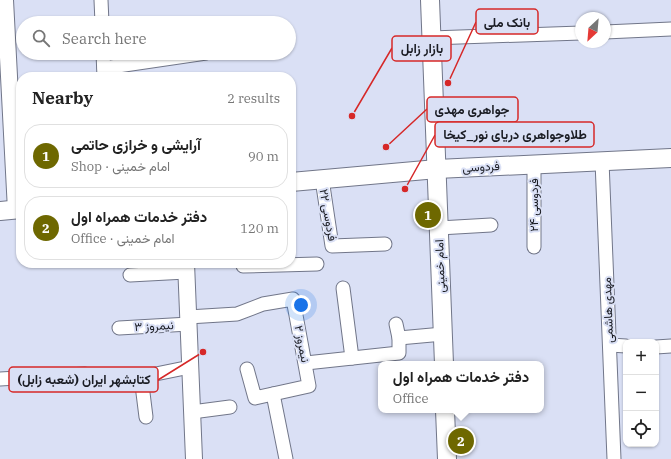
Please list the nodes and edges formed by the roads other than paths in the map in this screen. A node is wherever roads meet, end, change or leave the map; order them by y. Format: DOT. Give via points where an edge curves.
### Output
graph roads {
  1 [pos="5,0"];
  2 [pos="101,0"];
  3 [pos="430,0"];
  4 [pos="102,16"];
  5 [pos="671,29"];
  6 [pos="611,32"];
  7 [pos="575,33"];
  8 [pos="431,38"];
  9 [pos="104,60"];
  10 [pos="170,60"];
  11 [pos="104,72"];
  12 [pos="109,72"];
  13 [pos="5,97"];
  14 [pos="671,158"];
  15 [pos="602,161"];
  16 [pos="534,164"];
  17 [pos="437,169"];
  18 [pos="322,179"];
  19 [pos="296,182"];
  20 [pos="12,210"];
  21 [pos="491,225"];
  22 [pos="439,228"];
  23 [pos="385,244"];
  24 [pos="534,247"];
  25 [pos="317,264"];
  26 [pos="296,265"];
  27 [pos="186,268"];
  28 [pos="130,275"];
  29 [pos="343,288"];
  30 [pos="189,320"];
  31 [pos="396,324"];
  32 [pos="119,328"];
  33 [pos="443,334"];
  34 [pos="399,338"];
  35 [pos="610,345"];
  36 [pos="623,346"];
  37 [pos="671,346"];
  38 [pos="659,347"];
  39 [pos="352,358"];
  40 [pos="444,361"];
  41 [pos="306,363"];
  42 [pos="190,367"];
  43 [pos="247,369"];
  44 [pos="85,374"];
  45 [pos="0,379"];
  46 [pos="273,394"];
  47 [pos="230,407"];
  48 [pos="192,412"];
  49 [pos="445,413"];
  50 [pos="146,417"];
  51 [pos="194,459"];
  52 [pos="286,459"];
  53 [pos="447,459"];
  54 [pos="614,459"];
  1 -- 13 [label="street"];
  2 -- 4 [label="street"];
  3 -- 8 [label="main road, امام خمینی"];
  5 -- 6 [label="street"];
  7 -- 8 [label="street"];
  8 -- 17 [label="main road, امام خمینی"];
  9 -- 11 [label="street"];
  10 -- 12 [label="street"];
  13 -- 20 [label="street"];
  14 -- 15 [label="main road, فردوسی"];
  15 -- 16 [label="main road, فردوسی"];
  15 -- 35 [label="street, مهدی هاشمی"];
  16 -- 17 [label="main road, فردوسی"];
  16 -- 24 [label="street, فردوسی ۲۴"];
  17 -- 18 [label="main road, فردوسی"];
  17 -- 22 [label="main road, امام خمینی"];
  18 -- 19 [label="main road, فردوسی"];
  18 -- 23 [label="street, فردوسی ۲۲" via="332,246"];
  21 -- 22 [label="street"];
  22 -- 33 [label="main road, امام خمینی"];
  25 -- 26 [label="street"];
  27 -- 28 [label="street"];
  27 -- 30 [label="street"];
  29 -- 39 [label="street"];
  30 -- 32 [label="street, نیمروز ۳"];
  30 -- 41 [label="street, نیمروز ۲" via="237,314 263,304 293,299"];
  30 -- 42 [label="street"];
  31 -- 34 [label="street"];
  33 -- 34 [label="street"];
  33 -- 40 [label="main road, امام خمینی"];
  34 -- 39 [label="street" via="399,353"];
  35 -- 36 [label="street"];
  35 -- 54 [label="street, مهدی هاشمی"];
  37 -- 38 [label="street"];
  39 -- 41 [label="street"];
  41 -- 46 [label="street, نیمروز ۲" via="309,386"];
  42 -- 48 [label="street"];
  42 -- 50 [label="street" via="141,377"];
  43 -- 46 [label="street, نیمروز ۲" via="255,398"];
  44 -- 45 [label="street"];
  46 -- 52 [label="street"];
  47 -- 48 [label="street"];
  48 -- 51 [label="street"];
  49 -- 53 [label="main road"];
}
